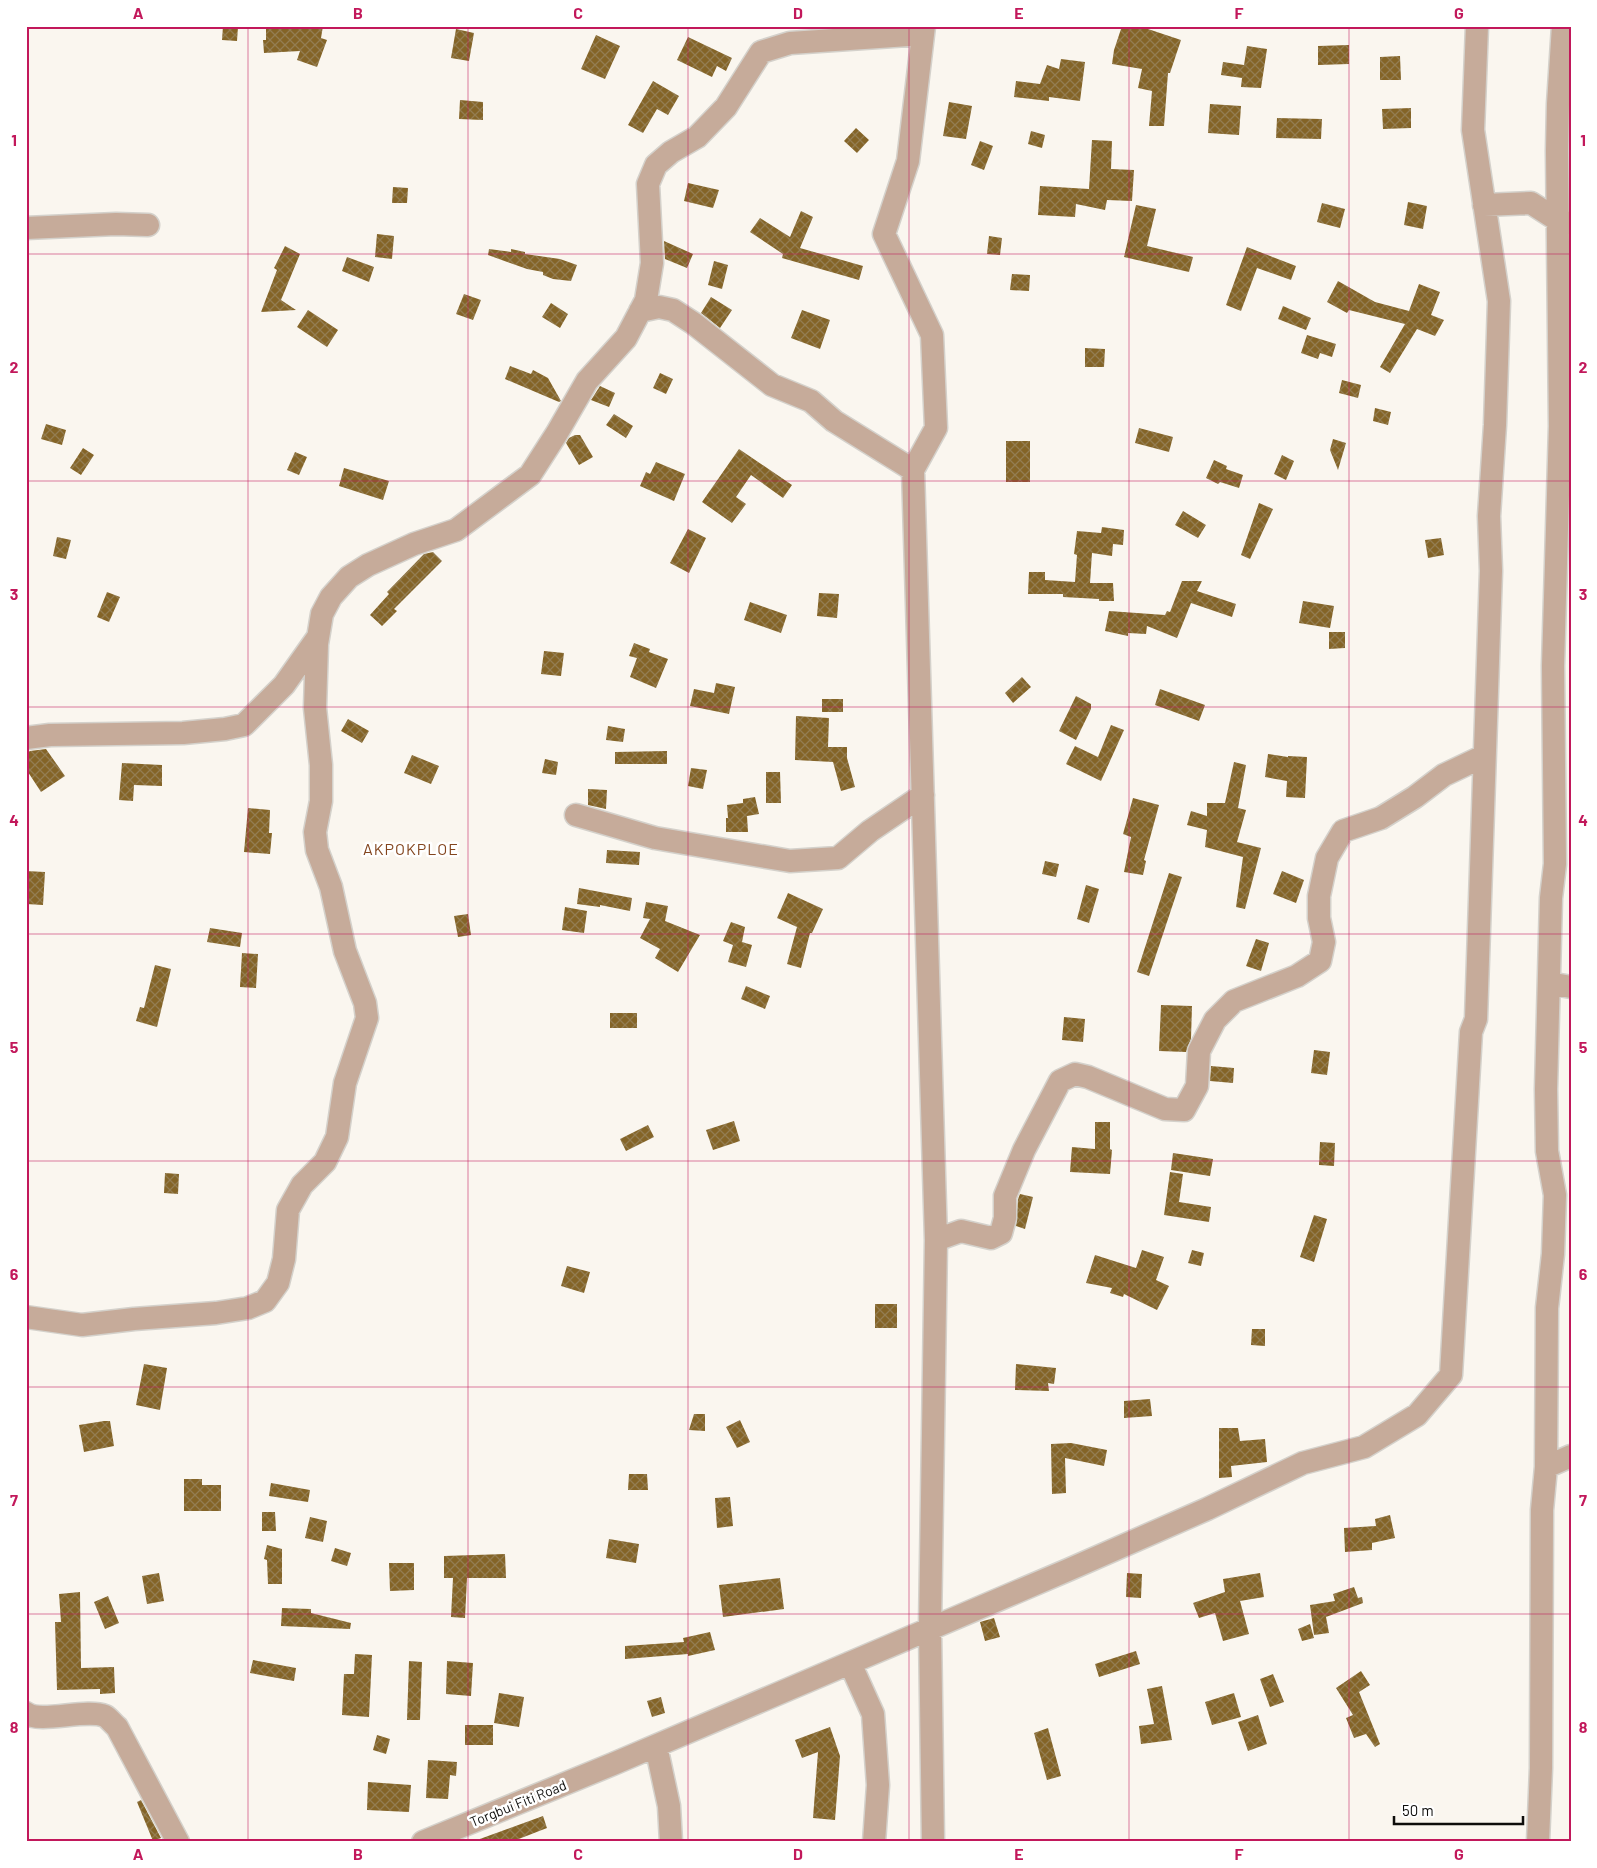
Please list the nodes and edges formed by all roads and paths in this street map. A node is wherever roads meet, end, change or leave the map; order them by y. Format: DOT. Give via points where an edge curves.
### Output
graph roads {
  1 [pos="1477,26"];
  2 [pos="924,30"];
  3 [pos="1566,39"];
  4 [pos="1484,205"];
  5 [pos="1565,222"];
  6 [pos="148,225"];
  7 [pos="26,228"];
  8 [pos="640,310"];
  9 [pos="1565,398"];
  10 [pos="914,470"];
  11 [pos="1562,613"];
  12 [pos="318,637"];
  13 [pos="26,738"];
  14 [pos="1484,756"];
  15 [pos="923,795"];
  16 [pos="1562,810"];
  17 [pos="576,816"];
  18 [pos="1560,985"];
  19 [pos="1562,1231"];
  20 [pos="936,1240"];
  21 [pos="26,1317"];
  22 [pos="1571,1456"];
  23 [pos="1546,1467"];
  24 [pos="930,1628"];
  25 [pos="850,1663"];
  26 [pos="26,1713"];
  27 [pos="656,1746"];
  28 [pos="178,1842"];
  29 [pos="423,1842"];
  30 [pos="671,1842"];
  31 [pos="874,1842"];
  32 [pos="933,1842"];
  33 [pos="1538,1842"];
  1 -- 4 [label="street, Torgbui Fiti Road" via="1473,130"];
  2 -- 8 [label="street" via="790,43 761,52 726,107 697,137 656,165 648,184 652,263 646,300"];
  2 -- 10 [label="street" via="908,160 884,234 932,335 936,428"];
  3 -- 5 [label="street" via="1558,104"];
  4 -- 5 [label="street" via="1531,203"];
  4 -- 14 [label="street, Torgbui Fiti Road" via="1500,301 1489,516 1491,571"];
  5 -- 9 [label="street"];
  6 -- 7 [label="street"];
  8 -- 10 [label="street" via="659,307 673,310 772,386 811,401 834,422"];
  8 -- 12 [label="street" via="626,338 588,381 530,475 456,530 414,544 349,577 331,597 322,614"];
  9 -- 11 [label="street" via="1560,426"];
  10 -- 15 [label="street"];
  11 -- 16 [label="street" via="1553,666 1555,757"];
  12 -- 13 [label="street" via="284,685 244,724 183,732"];
  12 -- 21 [label="street" via="315,708 322,800 315,832 345,951 365,1003 367,1018 345,1082 337,1137 325,1162 302,1184 288,1210 284,1259 278,1283 265,1300 248,1308 216,1313 82,1325"];
  14 -- 20 [label="street" via="1444,775 1381,818 1343,831 1327,858 1319,896 1318,918 1324,942 1320,961 1297,976 1234,1001 1215,1020 1198,1052 1197,1086 1184,1110 1165,1109 1088,1077 1075,1074 1060,1081 1024,1150 1005,1196 1001,1233 990,1238 961,1231"];
  14 -- 24 [label="street, Torgbui Fiti Road" via="1476,1018 1471,1032 1451,1375 1416,1415 1364,1447 1303,1462 1207,1509"];
  15 -- 17 [label="street" via="870,831 838,858 790,861 655,838"];
  15 -- 20 [label="street"];
  16 -- 18 [label="street" via="1552,898"];
  18 -- 19 [label="street" via="1546,1089 1547,1151"];
  19 -- 23 [label="street" via="1547,1308"];
  20 -- 24 [label="street"];
  22 -- 23 [label="street"];
  23 -- 33 [label="street" via="1542,1510"];
  24 -- 25 [label="street, Torgbui Fiti Road"];
  24 -- 32 [label="street"];
  25 -- 27 [label="street, Torgbui Fiti Road"];
  25 -- 31 [label="street" via="873,1714 878,1785"];
  26 -- 28 [label="street" via="30,1716 105,1716 117,1726"];
  27 -- 29 [label="street, Torgbui Fiti Road"];
  27 -- 30 [label="street" via="669,1806"];
}
